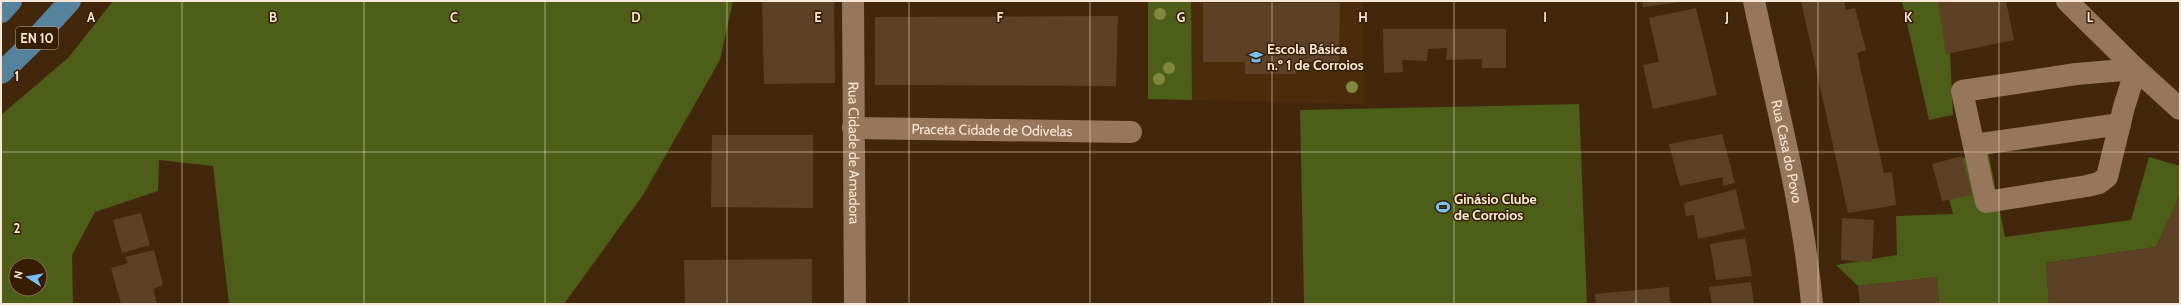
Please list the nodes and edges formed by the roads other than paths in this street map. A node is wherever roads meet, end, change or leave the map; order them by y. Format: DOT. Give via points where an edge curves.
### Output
graph roads {
  1 [pos="11,1"];
  2 [pos="70,1"];
  3 [pos="853,1"];
  4 [pos="1754,1"];
  5 [pos="2067,1"];
  6 [pos="1,12"];
  7 [pos="2136,69"];
  8 [pos="1,73"];
  9 [pos="2180,109"];
  10 [pos="2120,124"];
  11 [pos="853,128"];
  12 [pos="1131,132"];
  13 [pos="1974,145"];
  14 [pos="855,304"];
  15 [pos="1812,304"];
  1 -- 6 [label="main road"];
  2 -- 8 [label="main road, EN 10"];
  3 -- 11 [label="street, Rua Cidade de Amadora"];
  4 -- 15 [label="street, Rua Casa do Povo" via="1795,196"];
  5 -- 7 [label="street"];
  7 -- 9 [label="street"];
  7 -- 10 [label="street"];
  7 -- 13 [label="street" via="2076,74 1962,91"];
  10 -- 13 [label="street"];
  10 -- 13 [label="street" via="2107,177 2099,183 1986,202"];
  11 -- 12 [label="street, Praceta Cidade de Odivelas"];
  11 -- 14 [label="street, Rua Cidade de Amadora"];
}
